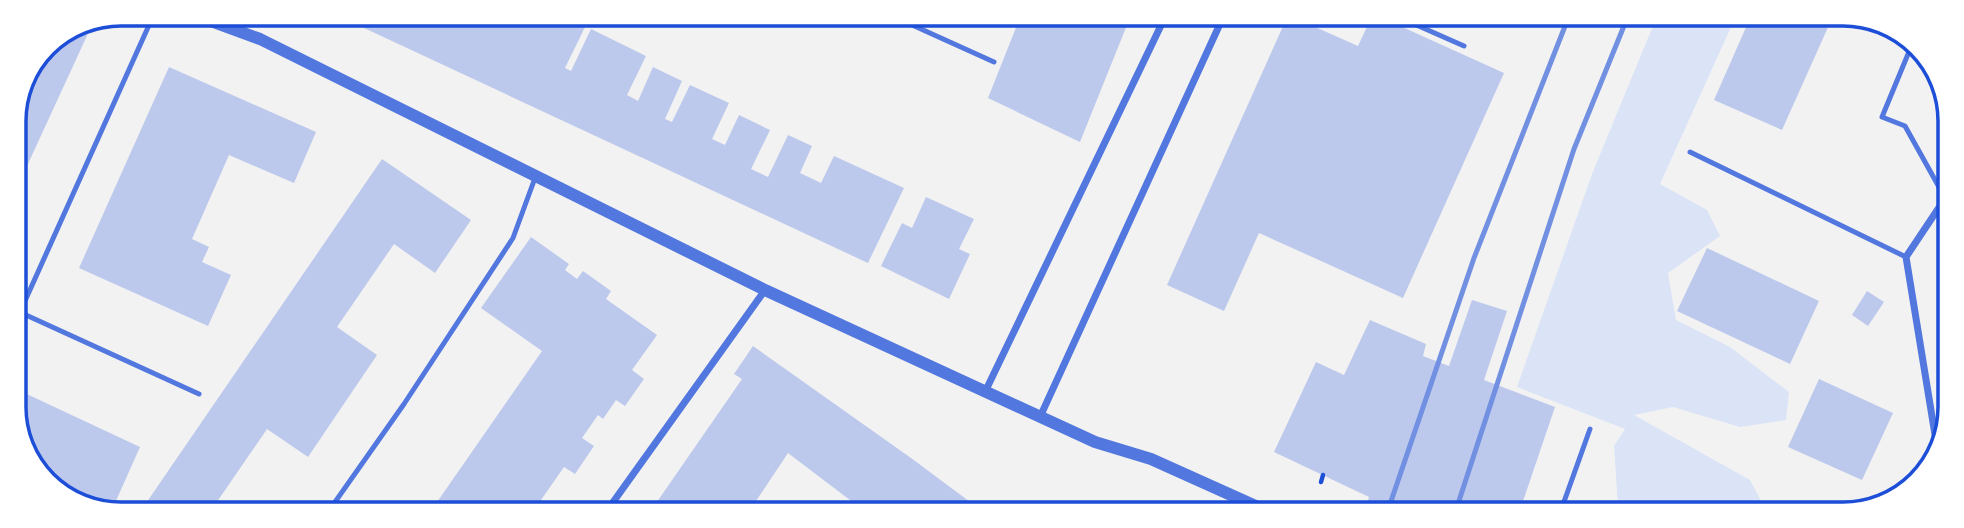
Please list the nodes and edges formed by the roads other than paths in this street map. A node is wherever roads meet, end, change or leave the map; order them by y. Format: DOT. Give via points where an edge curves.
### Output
graph roads {
  1 [pos="149,26"];
  2 [pos="225,26"];
  3 [pos="914,26"];
  4 [pos="1161,26"];
  5 [pos="1219,26"];
  6 [pos="1418,26"];
  7 [pos="1464,46"];
  8 [pos="1909,53"];
  9 [pos="993,62"];
  10 [pos="1690,152"];
  11 [pos="536,178"];
  12 [pos="1938,182"];
  13 [pos="1938,207"];
  14 [pos="1906,257"];
  15 [pos="765,290"];
  16 [pos="26,294"];
  17 [pos="26,315"];
  18 [pos="985,392"];
  19 [pos="200,394"];
  20 [pos="1040,417"];
  21 [pos="1590,429"];
  22 [pos="1934,431"];
  23 [pos="335,502"];
  24 [pos="613,502"];
  25 [pos="1247,502"];
  26 [pos="1564,502"];
  1 -- 16 [label="lane"];
  2 -- 11 [label="street" via="260,39"];
  3 -- 9 [label="lane"];
  4 -- 18 [label="street"];
  5 -- 20 [label="street"];
  6 -- 7 [label="lane"];
  8 -- 12 [label="lane" via="1882,117 1905,126"];
  10 -- 14 [label="lane"];
  11 -- 15 [label="street"];
  11 -- 23 [label="lane" via="513,238"];
  13 -- 14 [label="street"];
  14 -- 22 [label="street"];
  15 -- 18 [label="street"];
  15 -- 24 [label="street"];
  17 -- 19 [label="lane"];
  18 -- 20 [label="street"];
  20 -- 25 [label="street"];
  21 -- 26 [label="lane"];
}
